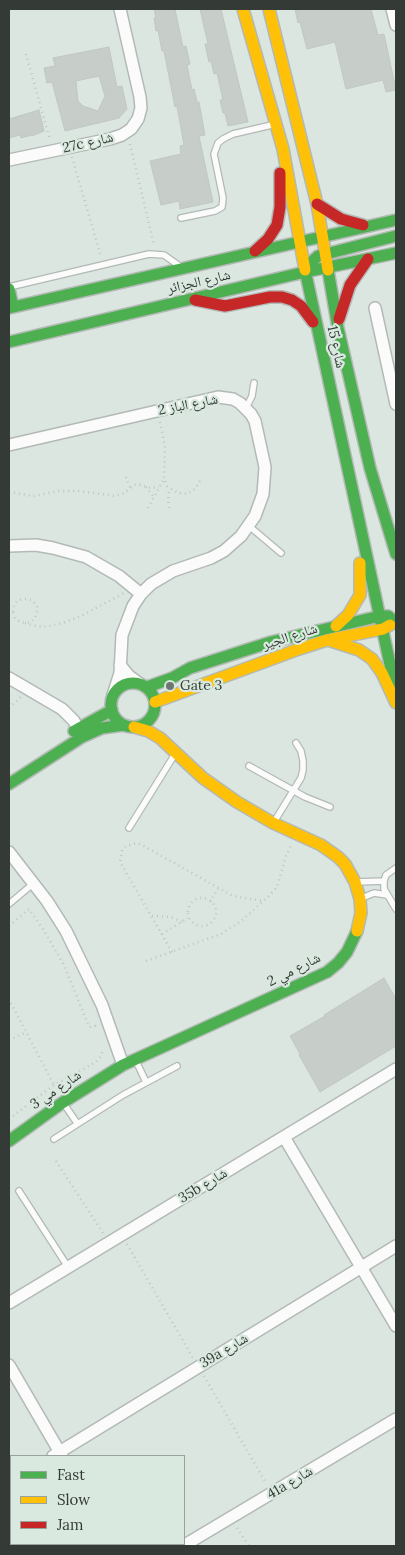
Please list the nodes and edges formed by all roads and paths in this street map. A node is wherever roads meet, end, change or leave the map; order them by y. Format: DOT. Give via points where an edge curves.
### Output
graph roads {
  1 [pos="120,9"];
  2 [pos="243,9"];
  3 [pos="269,9"];
  4 [pos="392,9"];
  5 [pos="396,25"];
  6 [pos="26,54"];
  7 [pos="276,124"];
  8 [pos="127,132"];
  9 [pos="70,148"];
  10 [pos="283,149"];
  11 [pos="53,151"];
  12 [pos="9,160"];
  13 [pos="317,204"];
  14 [pos="181,218"];
  15 [pos="396,220"];
  16 [pos="365,226"];
  17 [pos="396,236"];
  18 [pos="322,237"];
  19 [pos="300,242"];
  20 [pos="253,252"];
  21 [pos="325,253"];
  22 [pos="396,253"];
  23 [pos="156,254"];
  24 [pos="368,259"];
  25 [pos="103,266"];
  26 [pos="183,268"];
  27 [pos="327,268"];
  28 [pos="305,272"];
  29 [pos="9,288"];
  30 [pos="194,299"];
  31 [pos="11,308"];
  32 [pos="375,308"];
  33 [pos="317,328"];
  34 [pos="338,328"];
  35 [pos="9,342"];
  36 [pos="254,383"];
  37 [pos="396,404"];
  38 [pos="246,408"];
  39 [pos="158,411"];
  40 [pos="9,445"];
  41 [pos="126,477"];
  42 [pos="164,478"];
  43 [pos="200,481"];
  44 [pos="130,487"];
  45 [pos="146,487"];
  46 [pos="159,487"];
  47 [pos="170,489"];
  48 [pos="9,492"];
  49 [pos="153,496"];
  50 [pos="148,508"];
  51 [pos="168,508"];
  52 [pos="249,526"];
  53 [pos="363,544"];
  54 [pos="9,546"];
  55 [pos="281,553"];
  56 [pos="396,554"];
  57 [pos="138,590"];
  58 [pos="9,610"];
  59 [pos="13,612"];
  60 [pos="380,616"];
  61 [pos="396,620"];
  62 [pos="25,623"];
  63 [pos="334,627"];
  64 [pos="383,629"];
  65 [pos="327,640"];
  66 [pos="120,665"];
  67 [pos="190,668"];
  68 [pos="9,678"];
  69 [pos="143,685"];
  70 [pos="193,688"];
  71 [pos="396,692"];
  72 [pos="114,695"];
  73 [pos="396,703"];
  74 [pos="154,708"];
  75 [pos="112,710"];
  76 [pos="129,726"];
  77 [pos="78,729"];
  78 [pos="160,738"];
  79 [pos="296,743"];
  80 [pos="175,754"];
  81 [pos="249,766"];
  82 [pos="9,772"];
  83 [pos="9,784"];
  84 [pos="293,791"];
  85 [pos="330,807"];
  86 [pos="273,823"];
  87 [pos="129,828"];
  88 [pos="297,835"];
  89 [pos="9,852"];
  90 [pos="396,868"];
  91 [pos="384,881"];
  92 [pos="355,882"];
  93 [pos="34,883"];
  94 [pos="219,887"];
  95 [pos="387,895"];
  96 [pos="360,899"];
  97 [pos="263,901"];
  98 [pos="210,902"];
  99 [pos="9,904"];
  100 [pos="396,909"];
  101 [pos="152,916"];
  102 [pos="189,917"];
  103 [pos="182,922"];
  104 [pos="9,926"];
  105 [pos="162,934"];
  106 [pos="172,952"];
  107 [pos="146,960"];
  108 [pos="11,1003"];
  109 [pos="100,1030"];
  110 [pos="27,1032"];
  111 [pos="9,1040"];
  112 [pos="105,1043"];
  113 [pos="135,1060"];
  114 [pos="123,1065"];
  115 [pos="177,1066"];
  116 [pos="396,1068"];
  117 [pos="146,1082"];
  118 [pos="54,1086"];
  119 [pos="62,1102"];
  120 [pos="9,1119"];
  121 [pos="77,1123"];
  122 [pos="284,1137"];
  123 [pos="54,1139"];
  124 [pos="9,1142"];
  125 [pos="56,1161"];
  126 [pos="19,1191"];
  127 [pos="109,1242"];
  128 [pos="396,1246"];
  129 [pos="68,1267"];
  130 [pos="361,1267"];
  131 [pos="9,1303"];
  132 [pos="396,1326"];
  133 [pos="9,1365"];
  134 [pos="396,1419"];
  135 [pos="58,1455"];
  136 [pos="231,1518"];
  137 [pos="185,1545"];
  138 [pos="249,1546"];
  1 -- 8 [label="street, 27c شارع" via="141,108 138,119"];
  2 -- 7 [label="street, شارع 15"];
  3 -- 13 [label="street, شارع 15"];
  4 -- 5 [label="street"];
  6 -- 11 [label="path"];
  7 -- 10 [label="street, شارع 15"];
  7 -- 14 [label="lane" via="222,139 214,154 222,207"];
  8 -- 9 [label="street, 27c شارع"];
  8 -- 23 [label="path"];
  9 -- 11 [label="street, 27c شارع"];
  9 -- 25 [label="path"];
  10 -- 19 [label="street, شارع 15"];
  10 -- 20 [label="street" via="279,216 273,232"];
  11 -- 12 [label="street, 27c شارع"];
  13 -- 16 [label="street" via="341,219"];
  13 -- 18 [label="street, شارع 15"];
  15 -- 16 [label="street, شارع الجزائر"];
  16 -- 18 [label="street, شارع الجزائر"];
  17 -- 21 [label="street"];
  18 -- 19 [label="street, شارع الجزائر"];
  18 -- 21 [label="street, شارع 15"];
  19 -- 20 [label="street, شارع الجزائر"];
  19 -- 28 [label="street, شارع 15"];
  20 -- 26 [label="street, شارع الجزائر"];
  21 -- 27 [label="street, شارع 15"];
  21 -- 28 [label="street" via="312,260"];
  22 -- 24 [label="street, شارع الجزائر"];
  23 -- 25 [label="lane"];
  23 -- 26 [label="lane"];
  24 -- 27 [label="street, شارع الجزائر"];
  24 -- 34 [label="street" via="350,285"];
  25 -- 29 [label="lane"];
  26 -- 31 [label="street, شارع الجزائر"];
  27 -- 28 [label="street, شارع الجزائر"];
  27 -- 34 [label="street, شارع 15"];
  28 -- 30 [label="street, شارع الجزائر"];
  28 -- 33 [label="street, شارع 15"];
  29 -- 31 [label="street"];
  30 -- 33 [label="street" via="225,306 282,297 301,306"];
  30 -- 35 [label="street, شارع الجزائر"];
  32 -- 37 [label="street"];
  33 -- 53 [label="street, شارع 15"];
  34 -- 56 [label="street, شارع 15" via="374,485"];
  36 -- 38 [label="lane"];
  38 -- 39 [label="street, شارع الباز 2" via="233,399 218,397"];
  38 -- 52 [label="street" via="255,421 265,468 263,494"];
  39 -- 40 [label="street, شارع الباز 2"];
  39 -- 42 [label="path" via="165,446"];
  41 -- 44 [label="path"];
  42 -- 46 [label="path"];
  42 -- 47 [label="path"];
  43 -- 47 [label="path" via="187,494"];
  44 -- 45 [label="path" via="138,484"];
  44 -- 48 [label="path" via="116,496 79,491 33,496"];
  45 -- 46 [label="path"];
  45 -- 49 [label="path"];
  46 -- 50 [label="path"];
  47 -- 51 [label="path"];
  52 -- 55 [label="lane"];
  52 -- 57 [label="street" via="224,551 173,571"];
  53 -- 60 [label="street, شارع 15"];
  53 -- 63 [label="street" via="360,595 348,615"];
  54 -- 57 [label="street" via="36,545 70,552 102,565"];
  57 -- 62 [label="path" via="63,623 44,627"];
  57 -- 66 [label="street" via="122,635"];
  58 -- 59 [label="path"];
  59 -- 62 [label="path" via="19,622"];
  59 -- 62 [label="path" via="17,601 28,599 33,602 37,606 35,618"];
  60 -- 61 [label="street"];
  60 -- 63 [label="street, شارع الجير"];
  60 -- 64 [label="street, شارع 15"];
  61 -- 64 [label="street, شارع الجير"];
  63 -- 67 [label="street, شارع الجير" via="271,642"];
  64 -- 65 [label="street, شارع الجير"];
  64 -- 71 [label="street, شارع 15"];
  65 -- 70 [label="street, شارع الجير"];
  65 -- 73 [label="street" via="352,647 372,659"];
  66 -- 69 [label="street"];
  66 -- 72 [label="street"];
  67 -- 69 [label="street, شارع الجير" via="176,677"];
  67 -- 70 [label="street" via="188,676"];
  68 -- 77 [label="street" via="62,709"];
  69 -- 72 [label="street" via="125,684"];
  69 -- 74 [label="street" via="152,694"];
  70 -- 74 [label="street, شارع الجير" via="179,698"];
  72 -- 75 [label="street"];
  74 -- 76 [label="street" via="148,721"];
  74 -- 78 [label="street"];
  75 -- 76 [label="street" via="116,719"];
  75 -- 77 [label="street"];
  76 -- 78 [label="street, شارع مي 2"];
  76 -- 83 [label="street" via="102,728 82,737"];
  77 -- 82 [label="street"];
  78 -- 80 [label="street, شارع مي 2"];
  79 -- 84 [label="lane" via="301,752 303,770"];
  80 -- 86 [label="street, شارع مي 2" via="219,790"];
  80 -- 87 [label="lane"];
  81 -- 84 [label="lane"];
  84 -- 85 [label="lane"];
  84 -- 86 [label="lane"];
  86 -- 88 [label="street, شارع مي 2"];
  88 -- 92 [label="street, شارع مي 2" via="321,845 338,857"];
  88 -- 97 [label="path" via="286,856 277,887"];
  89 -- 93 [label="street"];
  90 -- 91 [label="lane" via="386,875"];
  91 -- 92 [label="lane"];
  91 -- 95 [label="lane"];
  92 -- 96 [label="street, شارع مي 2"];
  93 -- 99 [label="lane"];
  93 -- 114 [label="street" via="57,916 89,975"];
  94 -- 97 [label="path" via="239,898"];
  94 -- 98 [label="path"];
  94 -- 101 [label="path" via="142,845 131,844 122,851 120,862"];
  95 -- 96 [label="lane" via="374,893"];
  95 -- 100 [label="lane"];
  96 -- 113 [label="street, شارع مي 2" via="359,927 354,940 338,963 327,972"];
  97 -- 106 [label="path" via="221,934"];
  98 -- 102 [label="path" via="202,898 193,901 188,908"];
  98 -- 102 [label="path" via="215,913 210,924 198,926"];
  101 -- 103 [label="path" via="171,917"];
  101 -- 105 [label="path"];
  102 -- 103 [label="path"];
  103 -- 105 [label="path"];
  104 -- 109 [label="path" via="29,909 64,966 89,1027 95,1026"];
  105 -- 106 [label="path"];
  106 -- 107 [label="path"];
  108 -- 110 [label="path"];
  110 -- 111 [label="path"];
  110 -- 118 [label="path"];
  112 -- 118 [label="path" via="96,1062"];
  113 -- 114 [label="street, شارع مي 2"];
  113 -- 117 [label="lane"];
  114 -- 119 [label="street, شارع مي 3"];
  115 -- 117 [label="lane"];
  116 -- 122 [label="street, 35b شارع"];
  117 -- 121 [label="lane"];
  118 -- 120 [label="path"];
  119 -- 121 [label="lane"];
  119 -- 124 [label="street, شارع مي 3"];
  121 -- 123 [label="lane"];
  122 -- 127 [label="street, 35b شارع"];
  122 -- 130 [label="street"];
  125 -- 127 [label="path"];
  126 -- 129 [label="lane"];
  127 -- 129 [label="street, 35b شارع"];
  128 -- 130 [label="street, 39a شارع"];
  129 -- 131 [label="street, 35b شارع"];
  130 -- 132 [label="street"];
  130 -- 135 [label="street, 39a شارع"];
  133 -- 135 [label="street"];
  134 -- 136 [label="street, 41a شارع"];
  136 -- 137 [label="street, 41a شارع"];
  136 -- 138 [label="path"];
}
